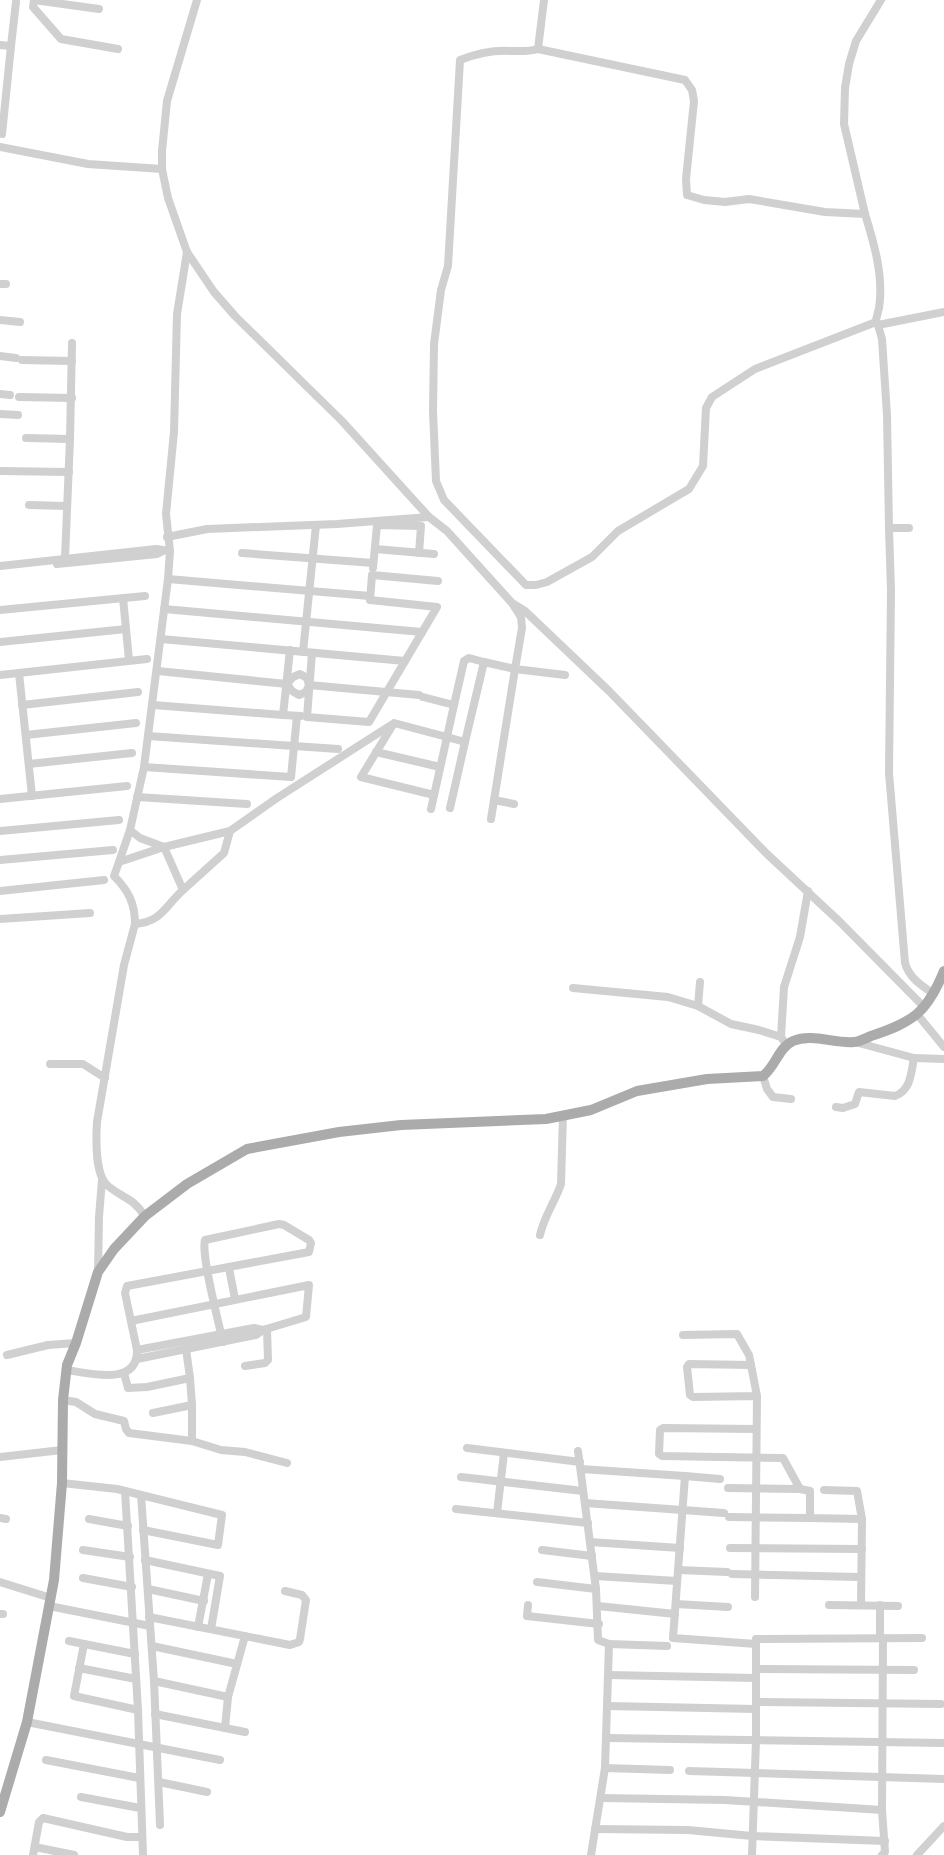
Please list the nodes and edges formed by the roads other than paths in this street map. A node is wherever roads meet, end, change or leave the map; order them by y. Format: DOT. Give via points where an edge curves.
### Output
graph roads {
  1 [pos="196,0"];
  2 [pos="544,0"];
  3 [pos="881,0"];
  4 [pos="16,1"];
  5 [pos="33,2"];
  6 [pos="99,9"];
  7 [pos="0,45"];
  8 [pos="11,46"];
  9 [pos="538,49"];
  10 [pos="118,50"];
  11 [pos="2,134"];
  12 [pos="0,147"];
  13 [pos="162,169"];
  14 [pos="865,214"];
  15 [pos="187,252"];
  16 [pos="944,312"];
  17 [pos="0,320"];
  18 [pos="20,321"];
  19 [pos="877,323"];
  20 [pos="72,343"];
  21 [pos="0,356"];
  22 [pos="72,361"];
  23 [pos="0,394"];
  24 [pos="72,398"];
  25 [pos="0,414"];
  26 [pos="18,415"];
  27 [pos="26,438"];
  28 [pos="70,439"];
  29 [pos="0,471"];
  30 [pos="69,472"];
  31 [pos="29,505"];
  32 [pos="68,506"];
  33 [pos="429,517"];
  34 [pos="315,525"];
  35 [pos="889,528"];
  36 [pos="909,528"];
  37 [pos="167,537"];
  38 [pos="375,549"];
  39 [pos="166,551"];
  40 [pos="242,553"];
  41 [pos="419,553"];
  42 [pos="434,554"];
  43 [pos="312,557"];
  44 [pos="65,558"];
  45 [pos="373,563"];
  46 [pos="0,568"];
  47 [pos="372,574"];
  48 [pos="168,579"];
  49 [pos="438,581"];
  50 [pos="309,591"];
  51 [pos="145,596"];
  52 [pos="370,596"];
  53 [pos="123,598"];
  54 [pos="512,603"];
  55 [pos="164,609"];
  56 [pos="0,610"];
  57 [pos="306,621"];
  58 [pos="126,629"];
  59 [pos="422,632"];
  60 [pos="161,639"];
  61 [pos="0,642"];
  62 [pos="290,650"];
  63 [pos="308,652"];
  64 [pos="147,659"];
  65 [pos="129,660"];
  66 [pos="405,662"];
  67 [pos="484,662"];
  68 [pos="515,669"];
  69 [pos="158,671"];
  70 [pos="19,673"];
  71 [pos="0,675"];
  72 [pos="565,675"];
  73 [pos="287,684"];
  74 [pos="309,685"];
  75 [pos="138,692"];
  76 [pos="387,692"];
  77 [pos="22,705"];
  78 [pos="153,705"];
  79 [pos="454,705"];
  80 [pos="283,715"];
  81 [pos="302,716"];
  82 [pos="136,723"];
  83 [pos="394,723"];
  84 [pos="26,735"];
  85 [pos="148,736"];
  86 [pos="447,737"];
  87 [pos="465,742"];
  88 [pos="294,746"];
  89 [pos="338,749"];
  90 [pos="376,752"];
  91 [pos="132,753"];
  92 [pos="29,764"];
  93 [pos="144,766"];
  94 [pos="440,767"];
  95 [pos="127,786"];
  96 [pos="434,795"];
  97 [pos="32,796"];
  98 [pos="137,797"];
  99 [pos="0,799"];
  100 [pos="494,800"];
  101 [pos="247,804"];
  102 [pos="514,804"];
  103 [pos="450,808"];
  104 [pos="431,809"];
  105 [pos="491,819"];
  106 [pos="119,820"];
  107 [pos="130,830"];
  108 [pos="0,831"];
  109 [pos="230,831"];
  110 [pos="164,847"];
  111 [pos="113,850"];
  112 [pos="0,860"];
  113 [pos="119,862"];
  114 [pos="104,880"];
  115 [pos="183,890"];
  116 [pos="0,891"];
  117 [pos="808,891"];
  118 [pos="90,913"];
  119 [pos="0,919"];
  120 [pos="135,924"];
  121 [pos="944,971"];
  122 [pos="700,982"];
  123 [pos="573,988"];
  124 [pos="926,1004"];
  125 [pos="698,1006"];
  126 [pos="784,1041"];
  127 [pos="855,1042"];
  128 [pos="944,1047"];
  129 [pos="914,1058"];
  130 [pos="944,1059"];
  131 [pos="50,1064"];
  132 [pos="763,1076"];
  133 [pos="105,1078"];
  134 [pos="791,1099"];
  135 [pos="836,1107"];
  136 [pos="562,1115"];
  137 [pos="102,1180"];
  138 [pos="146,1216"];
  139 [pos="540,1235"];
  140 [pos="229,1268"];
  141 [pos="209,1271"];
  142 [pos="98,1274"];
  143 [pos="236,1299"];
  144 [pos="215,1303"];
  145 [pos="131,1321"];
  146 [pos="265,1329"];
  147 [pos="682,1335"];
  148 [pos="222,1338"];
  149 [pos="76,1342"];
  150 [pos="186,1349"];
  151 [pos="137,1354"];
  152 [pos="7,1355"];
  153 [pos="68,1363"];
  154 [pos="751,1365"];
  155 [pos="245,1366"];
  156 [pos="124,1373"];
  157 [pos="190,1378"];
  158 [pos="757,1396"];
  159 [pos="63,1400"];
  160 [pos="192,1405"];
  161 [pos="153,1413"];
  162 [pos="756,1429"];
  163 [pos="192,1441"];
  164 [pos="467,1448"];
  165 [pos="62,1450"];
  166 [pos="578,1451"];
  167 [pos="504,1453"];
  168 [pos="0,1457"];
  169 [pos="756,1458"];
  170 [pos="287,1464"];
  171 [pos="580,1466"];
  172 [pos="685,1476"];
  173 [pos="461,1477"];
  174 [pos="720,1479"];
  175 [pos="501,1482"];
  176 [pos="62,1483"];
  177 [pos="728,1488"];
  178 [pos="755,1488"];
  179 [pos="800,1489"];
  180 [pos="824,1490"];
  181 [pos="125,1491"];
  182 [pos="583,1491"];
  183 [pos="141,1495"];
  184 [pos="585,1503"];
  185 [pos="456,1509"];
  186 [pos="683,1510"];
  187 [pos="497,1513"];
  188 [pos="754,1517"];
  189 [pos="810,1518"];
  190 [pos="862,1518"];
  191 [pos="88,1520"];
  192 [pos="588,1523"];
  193 [pos="128,1526"];
  194 [pos="143,1530"];
  195 [pos="590,1542"];
  196 [pos="680,1548"];
  197 [pos="730,1548"];
  198 [pos="755,1548"];
  199 [pos="83,1550"];
  200 [pos="542,1550"];
  201 [pos="862,1550"];
  202 [pos="592,1556"];
  203 [pos="130,1557"];
  204 [pos="145,1560"];
  205 [pos="678,1569"];
  206 [pos="208,1574"];
  207 [pos="755,1575"];
  208 [pos="594,1576"];
  209 [pos="860,1577"];
  210 [pos="83,1578"];
  211 [pos="677,1581"];
  212 [pos="0,1582"];
  213 [pos="537,1582"];
  214 [pos="132,1587"];
  215 [pos="596,1589"];
  216 [pos="148,1590"];
  217 [pos="285,1591"];
  218 [pos="755,1597"];
  219 [pos="204,1600"];
  220 [pos="50,1602"];
  221 [pos="528,1605"];
  222 [pos="829,1605"];
  223 [pos="861,1605"];
  224 [pos="880,1605"];
  225 [pos="598,1606"];
  226 [pos="898,1606"];
  227 [pos="728,1607"];
  228 [pos="675,1609"];
  229 [pos="149,1622"];
  230 [pos="133,1623"];
  231 [pos="598,1624"];
  232 [pos="198,1627"];
  233 [pos="211,1629"];
  234 [pos="245,1636"];
  235 [pos="882,1638"];
  236 [pos="922,1638"];
  237 [pos="69,1641"];
  238 [pos="84,1644"];
  239 [pos="609,1644"];
  240 [pos="756,1644"];
  241 [pos="152,1646"];
  242 [pos="667,1646"];
  243 [pos="135,1654"];
  244 [pos="237,1664"];
  245 [pos="79,1668"];
  246 [pos="883,1670"];
  247 [pos="914,1670"];
  248 [pos="756,1674"];
  249 [pos="608,1675"];
  250 [pos="136,1679"];
  251 [pos="154,1681"];
  252 [pos="228,1697"];
  253 [pos="883,1703"];
  254 [pos="941,1704"];
  255 [pos="756,1705"];
  256 [pos="607,1706"];
  257 [pos="138,1710"];
  258 [pos="155,1714"];
  259 [pos="27,1722"];
  260 [pos="225,1728"];
  261 [pos="245,1732"];
  262 [pos="606,1738"];
  263 [pos="756,1740"];
  264 [pos="882,1742"];
  265 [pos="944,1743"];
  266 [pos="139,1744"];
  267 [pos="157,1748"];
  268 [pos="46,1760"];
  269 [pos="220,1760"];
  270 [pos="605,1768"];
  271 [pos="670,1770"];
  272 [pos="689,1771"];
  273 [pos="755,1774"];
  274 [pos="139,1778"];
  275 [pos="882,1778"];
  276 [pos="944,1779"];
  277 [pos="159,1782"];
  278 [pos="207,1792"];
  279 [pos="81,1797"];
  280 [pos="601,1798"];
  281 [pos="754,1803"];
  282 [pos="140,1808"];
  283 [pos="882,1810"];
  284 [pos="0,1812"];
  285 [pos="160,1825"];
  286 [pos="944,1826"];
  287 [pos="595,1829"];
  288 [pos="752,1836"];
  289 [pos="142,1837"];
  290 [pos="885,1841"];
  291 [pos="34,1851"];
  292 [pos="74,1855"];
  293 [pos="143,1855"];
  294 [pos="591,1855"];
  295 [pos="752,1855"];
  296 [pos="882,1855"];
  297 [pos="918,1855"];
  1 -- 13 [label="street" via="167,101"];
  2 -- 9 [label="street"];
  3 -- 14 [label="street" via="856,42 845,88 844,124"];
  4 -- 5 [label="street"];
  4 -- 8 [label="street"];
  5 -- 6 [label="street"];
  5 -- 10 [label="street" via="61,39"];
  7 -- 8 [label="street"];
  8 -- 11 [label="street"];
  9 -- 14 [label="street" via="685,80 694,101 686,179 686,191 691,197"];
  9 -- 19 [label="street" via="483,52 459,63 448,266 436,326 433,378 436,481 440,492 526,585 547,582 592,557 618,531 689,489 703,466 706,408 712,397 755,369"];
  12 -- 13 [label="street" via="88,164"];
  13 -- 15 [label="street"];
  14 -- 19 [label="street" via="879,269"];
  15 -- 33 [label="street" via="235,316 342,421"];
  15 -- 37 [label="street" via="177,314"];
  16 -- 19 [label="street"];
  17 -- 18 [label="street"];
  19 -- 35 [label="street" via="882,339 887,415"];
  20 -- 22 [label="street"];
  21 -- 22 [label="street"];
  22 -- 24 [label="street"];
  23 -- 24 [label="street"];
  24 -- 28 [label="street"];
  25 -- 26 [label="street"];
  27 -- 28 [label="street"];
  28 -- 30 [label="street"];
  29 -- 30 [label="street"];
  30 -- 32 [label="street"];
  31 -- 32 [label="street"];
  32 -- 44 [label="street"];
  33 -- 34 [label="street"];
  33 -- 54 [label="street" via="447,531"];
  34 -- 37 [label="street" via="207,529"];
  34 -- 43 [label="street"];
  35 -- 36 [label="street"];
  35 -- 124 [label="street" via="889,773 905,963"];
  37 -- 39 [label="street"];
  38 -- 41 [label="street"];
  38 -- 41 [label="street" via="377,525 421,526"];
  38 -- 45 [label="street"];
  39 -- 44 [label="street"];
  39 -- 46 [label="street"];
  39 -- 48 [label="street"];
  40 -- 43 [label="street"];
  41 -- 42 [label="street"];
  43 -- 45 [label="street"];
  43 -- 50 [label="street"];
  44 -- 46 [label="street"];
  45 -- 47 [label="street"];
  47 -- 49 [label="street"];
  47 -- 52 [label="street"];
  48 -- 50 [label="street"];
  48 -- 55 [label="street"];
  50 -- 52 [label="street"];
  50 -- 57 [label="street"];
  51 -- 53 [label="street"];
  52 -- 59 [label="street" via="370,600 437,607"];
  53 -- 56 [label="street"];
  53 -- 58 [label="street"];
  54 -- 68 [label="street" via="521,617 522,628"];
  54 -- 117 [label="street" via="525,610 609,691 714,802"];
  55 -- 57 [label="street"];
  55 -- 60 [label="street"];
  57 -- 59 [label="street"];
  57 -- 63 [label="street"];
  58 -- 61 [label="street"];
  58 -- 65 [label="street"];
  59 -- 66 [label="street"];
  60 -- 62 [label="street"];
  60 -- 69 [label="street"];
  62 -- 63 [label="street"];
  62 -- 73 [label="street"];
  63 -- 66 [label="street"];
  63 -- 74 [label="street"];
  64 -- 65 [label="street"];
  65 -- 70 [label="street"];
  66 -- 76 [label="street"];
  67 -- 68 [label="street"];
  67 -- 79 [label="street" via="469,658 464,661"];
  67 -- 87 [label="street"];
  68 -- 72 [label="street"];
  68 -- 100 [label="street"];
  69 -- 73 [label="street"];
  69 -- 78 [label="street"];
  70 -- 71 [label="street"];
  70 -- 77 [label="street"];
  73 -- 74 [label="street" via="299,694 306,692"];
  73 -- 74 [label="street" via="300,674"];
  73 -- 80 [label="street"];
  74 -- 76 [label="street"];
  74 -- 81 [label="street"];
  75 -- 77 [label="street"];
  76 -- 79 [label="street"];
  76 -- 81 [label="street" via="369,722"];
  77 -- 84 [label="street"];
  78 -- 80 [label="street"];
  78 -- 85 [label="street"];
  79 -- 86 [label="street"];
  80 -- 81 [label="street"];
  81 -- 88 [label="street"];
  82 -- 84 [label="street"];
  83 -- 86 [label="street"];
  83 -- 90 [label="street"];
  83 -- 109 [label="street"];
  84 -- 92 [label="street"];
  85 -- 88 [label="street"];
  85 -- 93 [label="street"];
  86 -- 87 [label="street"];
  86 -- 94 [label="street"];
  87 -- 103 [label="street"];
  88 -- 89 [label="street"];
  88 -- 93 [label="street" via="291,777"];
  90 -- 94 [label="street"];
  90 -- 96 [label="street" via="361,777"];
  91 -- 92 [label="street"];
  92 -- 97 [label="street"];
  93 -- 98 [label="street"];
  94 -- 96 [label="street"];
  95 -- 97 [label="street"];
  96 -- 104 [label="street"];
  97 -- 99 [label="street"];
  98 -- 101 [label="street"];
  98 -- 107 [label="street"];
  100 -- 102 [label="street"];
  100 -- 105 [label="street"];
  106 -- 108 [label="street"];
  107 -- 110 [label="street"];
  107 -- 113 [label="street"];
  109 -- 110 [label="street"];
  109 -- 115 [label="street" via="224,853"];
  110 -- 113 [label="street"];
  110 -- 115 [label="street"];
  111 -- 112 [label="street"];
  113 -- 120 [label="street" via="114,876 133,901"];
  114 -- 116 [label="street"];
  115 -- 120 [label="street" via="165,913"];
  117 -- 124 [label="street"];
  117 -- 126 [label="street" via="800,937 784,987"];
  118 -- 119 [label="street"];
  120 -- 133 [label="street"];
  121 -- 124 [label="main road"];
  122 -- 125 [label="street"];
  123 -- 125 [label="street" via="668,997"];
  124 -- 127 [label="main road" via="902,1026"];
  124 -- 128 [label="street"];
  125 -- 126 [label="street" via="731,1024"];
  126 -- 127 [label="main road"];
  126 -- 132 [label="main road" via="769,1072"];
  127 -- 129 [label="street"];
  129 -- 130 [label="street"];
  129 -- 135 [label="street" via="908,1084 900,1094 859,1092 855,1104"];
  131 -- 133 [label="street" via="82,1064"];
  132 -- 134 [label="street" via="773,1097"];
  132 -- 136 [label="main road" via="707,1079 637,1091 604,1105"];
  133 -- 137 [label="street" via="96,1141"];
  136 -- 138 [label="main road" via="546,1119 401,1125 247,1149 187,1184"];
  136 -- 139 [label="street" via="561,1184"];
  137 -- 138 [label="street" via="137,1203"];
  137 -- 142 [label="street"];
  138 -- 142 [label="main road" via="114,1249"];
  140 -- 141 [label="street"];
  140 -- 141 [label="street" via="309,1252 311,1243 279,1224 207,1238 204,1247"];
  140 -- 143 [label="street"];
  141 -- 144 [label="street"];
  141 -- 145 [label="street" via="127,1286"];
  142 -- 149 [label="main road"];
  143 -- 144 [label="street"];
  143 -- 146 [label="street" via="309,1285 306,1317"];
  144 -- 145 [label="street"];
  144 -- 148 [label="street"];
  145 -- 151 [label="street"];
  146 -- 148 [label="street" via="255,1328"];
  146 -- 155 [label="street" via="268,1360"];
  147 -- 154 [label="street" via="736,1334"];
  148 -- 150 [label="street"];
  148 -- 151 [label="street"];
  149 -- 152 [label="street"];
  149 -- 153 [label="main road"];
  150 -- 151 [label="street"];
  150 -- 157 [label="street"];
  151 -- 156 [label="street"];
  153 -- 156 [label="street" via="104,1375"];
  153 -- 159 [label="main road"];
  154 -- 158 [label="street"];
  154 -- 158 [label="street" via="689,1364 690,1395"];
  156 -- 157 [label="street" via="128,1388"];
  157 -- 160 [label="street"];
  158 -- 162 [label="street"];
  159 -- 163 [label="street" via="124,1422 129,1433"];
  159 -- 165 [label="main road"];
  160 -- 161 [label="street"];
  160 -- 163 [label="street"];
  162 -- 169 [label="street"];
  162 -- 169 [label="street" via="663,1428 659,1454"];
  163 -- 170 [label="street"];
  164 -- 167 [label="street"];
  165 -- 168 [label="street"];
  165 -- 176 [label="main road"];
  166 -- 171 [label="street"];
  167 -- 171 [label="street"];
  167 -- 175 [label="street"];
  169 -- 178 [label="street"];
  169 -- 179 [label="street" via="783,1458"];
  171 -- 172 [label="street"];
  171 -- 182 [label="street"];
  172 -- 174 [label="street"];
  172 -- 186 [label="street"];
  173 -- 175 [label="street"];
  175 -- 182 [label="street"];
  175 -- 187 [label="street"];
  176 -- 181 [label="street"];
  176 -- 220 [label="main road"];
  177 -- 178 [label="street"];
  178 -- 179 [label="street"];
  178 -- 188 [label="street"];
  179 -- 189 [label="street" via="812,1493"];
  180 -- 190 [label="street" via="856,1490"];
  181 -- 183 [label="street"];
  181 -- 193 [label="street"];
  182 -- 184 [label="street"];
  183 -- 194 [label="street"];
  183 -- 194 [label="street" via="222,1515 218,1545"];
  184 -- 186 [label="street"];
  184 -- 192 [label="street"];
  185 -- 187 [label="street"];
  186 -- 188 [label="street"];
  186 -- 196 [label="street"];
  187 -- 192 [label="street"];
  188 -- 189 [label="street"];
  188 -- 198 [label="street"];
  189 -- 190 [label="street"];
  190 -- 201 [label="street"];
  191 -- 193 [label="street"];
  192 -- 195 [label="street"];
  193 -- 203 [label="street"];
  194 -- 204 [label="street"];
  195 -- 196 [label="street"];
  195 -- 202 [label="street"];
  196 -- 205 [label="street"];
  197 -- 198 [label="street"];
  198 -- 201 [label="street"];
  198 -- 207 [label="street"];
  199 -- 203 [label="street"];
  200 -- 202 [label="street"];
  201 -- 209 [label="street"];
  202 -- 208 [label="street"];
  203 -- 214 [label="street"];
  204 -- 206 [label="street"];
  204 -- 216 [label="street"];
  205 -- 207 [label="street"];
  205 -- 211 [label="street"];
  206 -- 219 [label="street"];
  206 -- 233 [label="street" via="220,1576"];
  207 -- 209 [label="street"];
  207 -- 218 [label="street"];
  208 -- 211 [label="street"];
  208 -- 215 [label="street"];
  209 -- 223 [label="street"];
  210 -- 214 [label="street"];
  211 -- 228 [label="street"];
  212 -- 220 [label="street"];
  213 -- 215 [label="street"];
  214 -- 230 [label="street"];
  215 -- 225 [label="street"];
  216 -- 219 [label="street"];
  216 -- 229 [label="street"];
  217 -- 234 [label="street" via="302,1595 306,1600 299,1642 290,1645"];
  219 -- 232 [label="street"];
  220 -- 230 [label="street"];
  220 -- 259 [label="main road"];
  221 -- 231 [label="street" via="527,1616"];
  222 -- 223 [label="street"];
  223 -- 224 [label="street"];
  224 -- 226 [label="street"];
  224 -- 235 [label="street"];
  225 -- 228 [label="street"];
  225 -- 231 [label="street"];
  227 -- 228 [label="street"];
  228 -- 240 [label="street" via="673,1638"];
  229 -- 230 [label="street"];
  229 -- 232 [label="street"];
  229 -- 241 [label="street"];
  230 -- 243 [label="street"];
  231 -- 239 [label="street" via="598,1640"];
  232 -- 233 [label="street"];
  233 -- 234 [label="street"];
  234 -- 244 [label="street"];
  235 -- 236 [label="street"];
  235 -- 240 [label="street" via="756,1639"];
  235 -- 246 [label="street"];
  237 -- 238 [label="street"];
  238 -- 243 [label="street"];
  238 -- 245 [label="street"];
  239 -- 242 [label="street"];
  239 -- 249 [label="street"];
  240 -- 248 [label="street"];
  241 -- 244 [label="street"];
  241 -- 251 [label="street"];
  243 -- 250 [label="street"];
  244 -- 252 [label="street"];
  245 -- 250 [label="street"];
  245 -- 257 [label="street" via="74,1696"];
  246 -- 247 [label="street"];
  246 -- 248 [label="street"];
  246 -- 253 [label="street"];
  248 -- 249 [label="street"];
  248 -- 255 [label="street"];
  249 -- 256 [label="street"];
  250 -- 257 [label="street"];
  251 -- 252 [label="street"];
  251 -- 258 [label="street"];
  252 -- 260 [label="street"];
  253 -- 254 [label="street"];
  253 -- 255 [label="street"];
  253 -- 264 [label="street"];
  255 -- 256 [label="street"];
  255 -- 263 [label="street"];
  256 -- 262 [label="street"];
  257 -- 266 [label="street"];
  258 -- 260 [label="street"];
  258 -- 267 [label="street"];
  259 -- 266 [label="street"];
  259 -- 284 [label="main road"];
  260 -- 261 [label="street"];
  262 -- 263 [label="street"];
  262 -- 270 [label="street"];
  263 -- 264 [label="street"];
  263 -- 273 [label="street"];
  264 -- 265 [label="street"];
  264 -- 275 [label="street"];
  266 -- 267 [label="street"];
  266 -- 274 [label="street"];
  267 -- 269 [label="street"];
  267 -- 277 [label="street"];
  268 -- 274 [label="street"];
  270 -- 271 [label="street"];
  270 -- 280 [label="street"];
  272 -- 273 [label="street"];
  273 -- 275 [label="street"];
  273 -- 281 [label="street"];
  274 -- 282 [label="street"];
  275 -- 276 [label="street"];
  275 -- 283 [label="street"];
  277 -- 278 [label="street"];
  277 -- 285 [label="street"];
  279 -- 282 [label="street"];
  280 -- 281 [label="street"];
  280 -- 287 [label="street"];
  281 -- 283 [label="street"];
  281 -- 288 [label="street"];
  282 -- 289 [label="street"];
  283 -- 290 [label="street"];
  286 -- 297 [label="street"];
  287 -- 288 [label="street" via="688,1830"];
  287 -- 294 [label="street"];
  288 -- 290 [label="street"];
  288 -- 295 [label="street"];
  289 -- 291 [label="street" via="43,1818"];
  289 -- 293 [label="street"];
  290 -- 296 [label="street"];
  291 -- 292 [label="street"];
}
